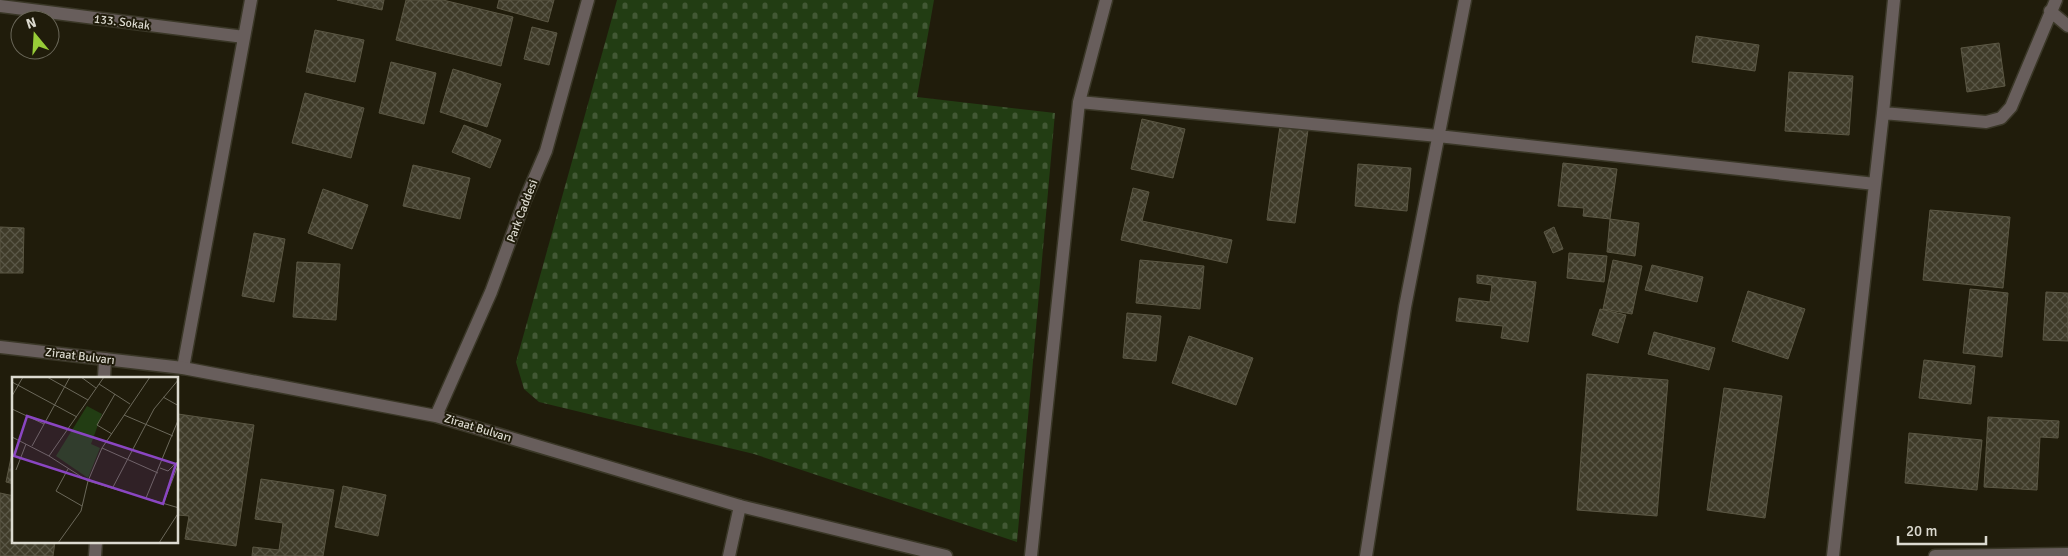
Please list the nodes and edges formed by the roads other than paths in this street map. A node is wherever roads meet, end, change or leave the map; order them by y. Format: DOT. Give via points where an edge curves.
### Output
graph roads {
  1 [pos="251,0"];
  2 [pos="588,0"];
  3 [pos="1106,0"];
  4 [pos="1465,0"];
  5 [pos="1894,0"];
  6 [pos="2053,5"];
  7 [pos="0,6"];
  8 [pos="2068,26"];
  9 [pos="244,37"];
  10 [pos="1079,102"];
  11 [pos="1883,113"];
  12 [pos="1438,136"];
  13 [pos="1875,184"];
  14 [pos="0,346"];
  15 [pos="105,359"];
  16 [pos="183,368"];
  17 [pos="104,377"];
  18 [pos="436,416"];
  19 [pos="740,506"];
  20 [pos="2068,554"];
  21 [pos="729,556"];
  22 [pos="946,556"];
  23 [pos="1031,556"];
  24 [pos="1366,556"];
  25 [pos="1833,556"];
  26 [pos="1935,556"];
  1 -- 9 [label="street"];
  2 -- 18 [label="street, Park Caddesi" via="546,151 491,292"];
  3 -- 10 [label="street"];
  4 -- 12 [label="street"];
  5 -- 11 [label="street"];
  6 -- 8 [label="street"];
  6 -- 11 [label="street" via="2010,107 2000,118 1986,122"];
  7 -- 9 [label="street, 133. Sokak"];
  9 -- 16 [label="street"];
  10 -- 12 [label="street"];
  10 -- 23 [label="street"];
  11 -- 13 [label="street"];
  12 -- 13 [label="street"];
  12 -- 24 [label="street" via="1405,307"];
  13 -- 25 [label="street"];
  14 -- 15 [label="street, Ziraat Bulvarı"];
  15 -- 16 [label="street, Ziraat Bulvarı"];
  15 -- 17 [label="street"];
  16 -- 18 [label="street, Ziraat Bulvarı"];
  18 -- 19 [label="street, Ziraat Bulvarı"];
  19 -- 21 [label="street"];
  19 -- 22 [label="street, Ziraat Bulvarı"];
  20 -- 26 [label="street"];
}
